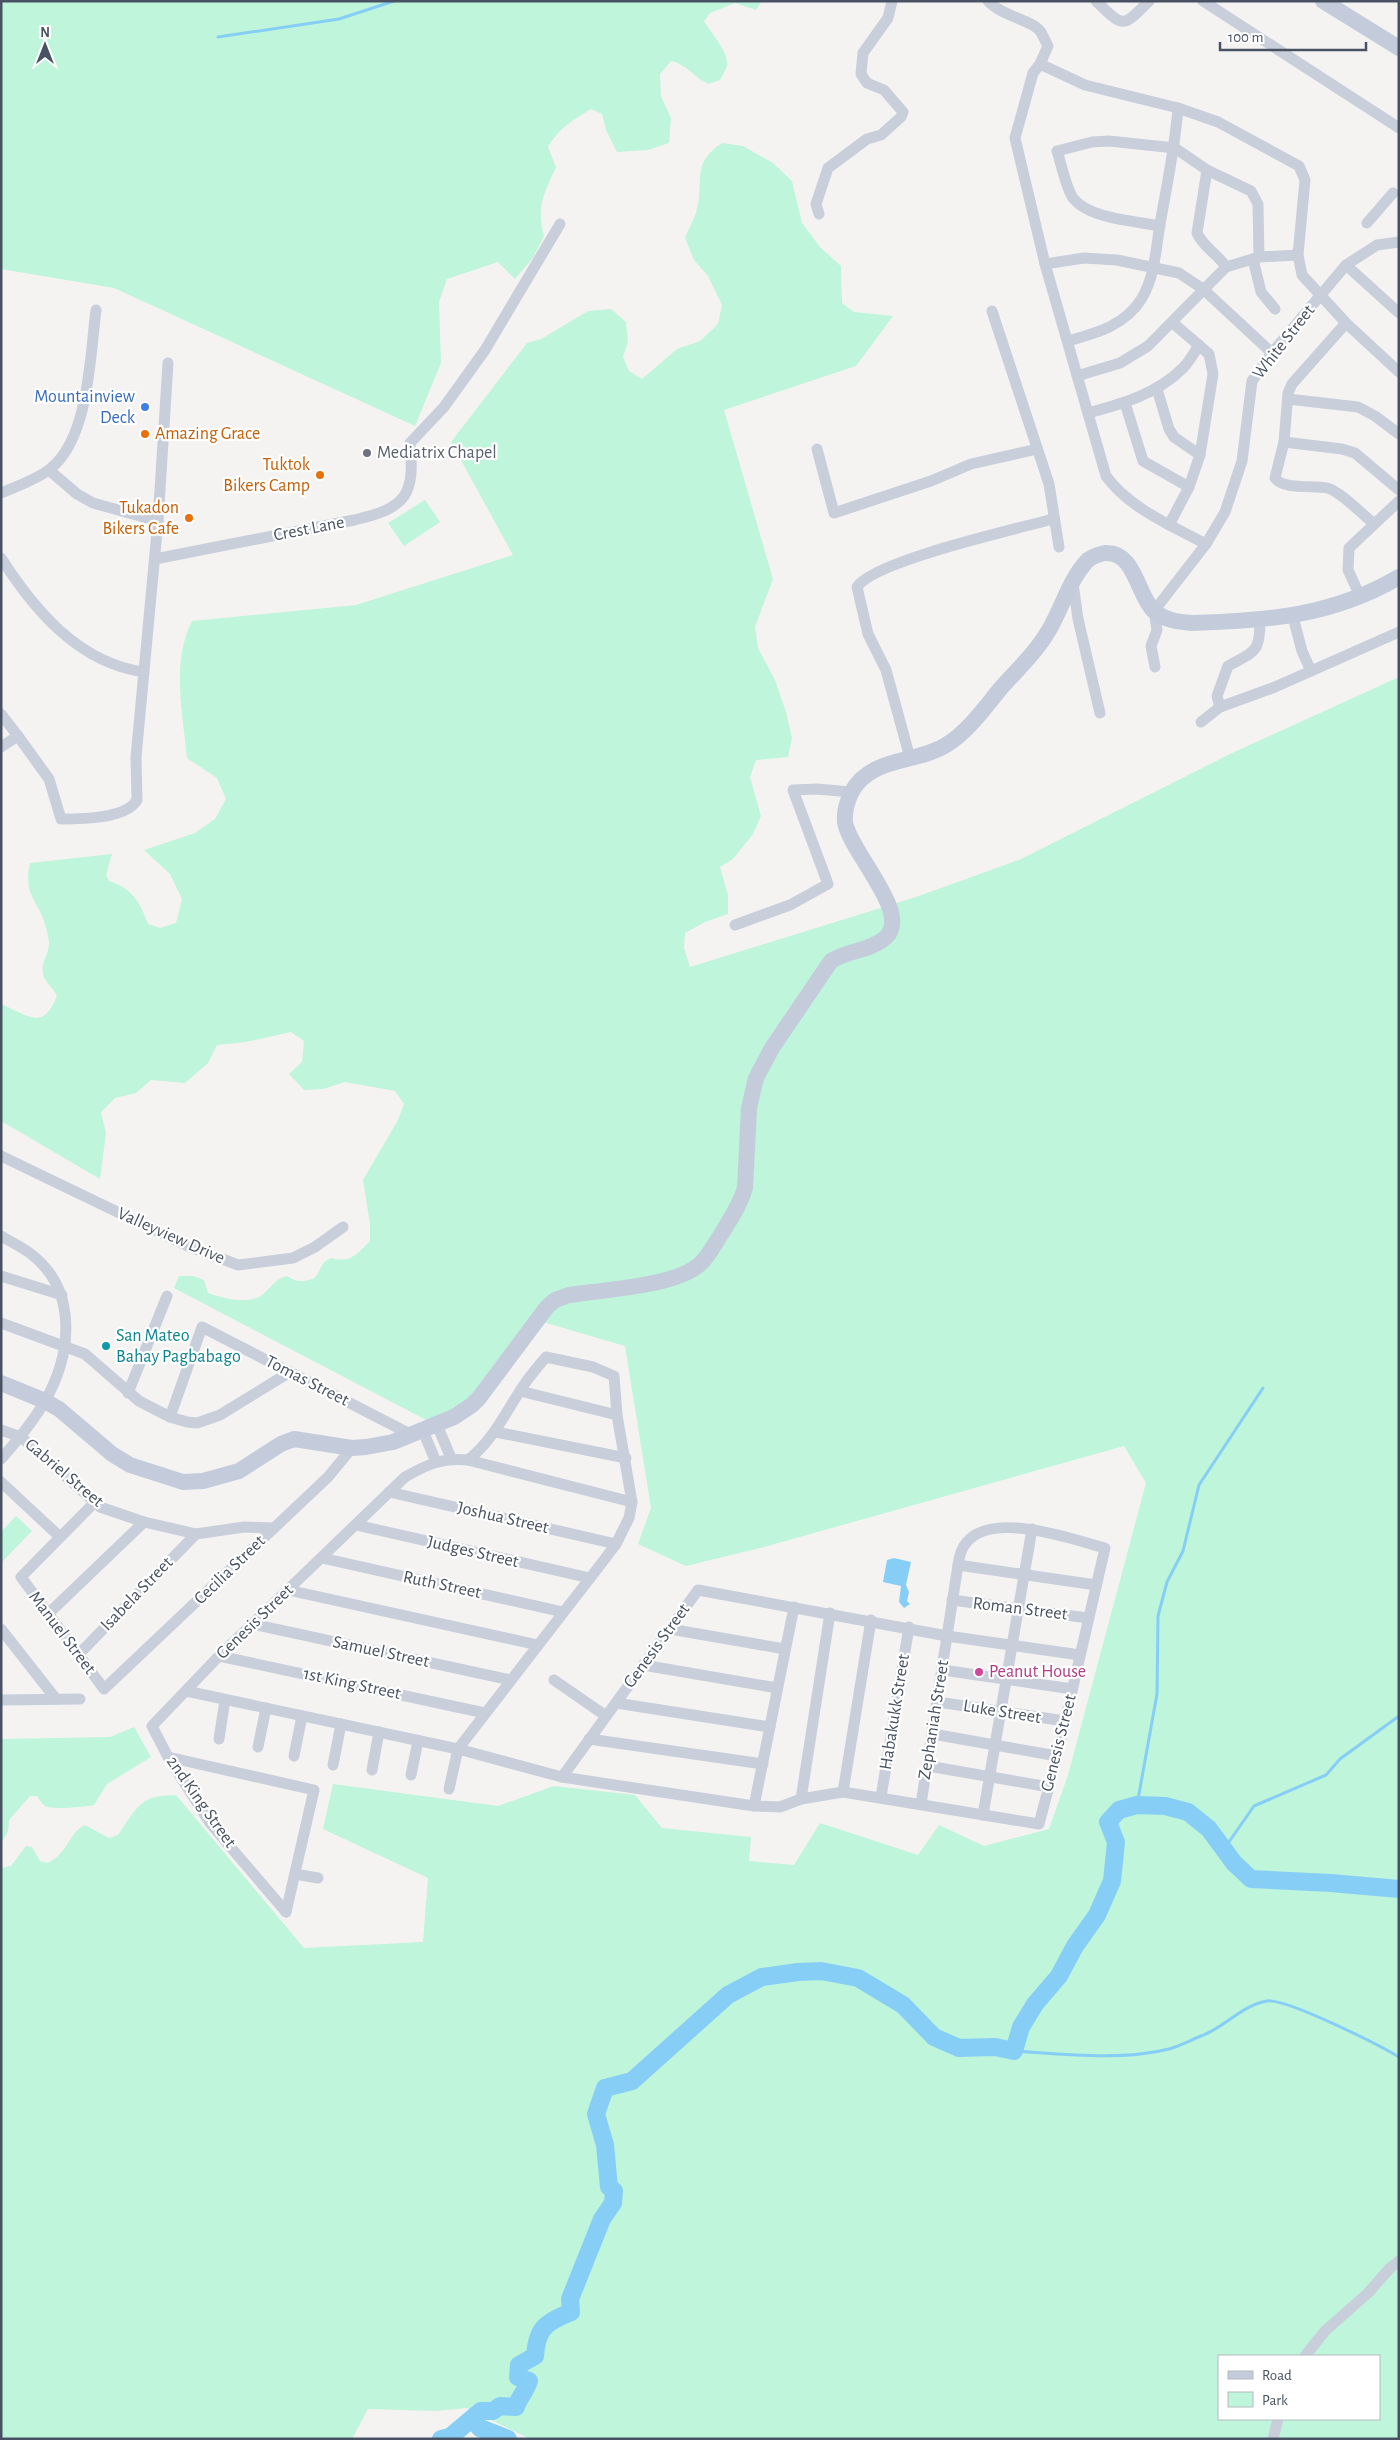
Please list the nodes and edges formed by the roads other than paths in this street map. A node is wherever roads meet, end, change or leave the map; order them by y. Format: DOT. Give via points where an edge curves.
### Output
graph roads {
  1 [pos="892,1"];
  2 [pos="988,1"];
  3 [pos="1096,1"];
  4 [pos="1149,1"];
  5 [pos="1204,1"];
  6 [pos="1323,1"];
  7 [pos="1399,48"];
  8 [pos="1040,64"];
  9 [pos="1178,108"];
  10 [pos="1399,128"];
  11 [pos="1174,148"];
  12 [pos="1207,170"];
  13 [pos="1397,191"];
  14 [pos="820,214"];
  15 [pos="1367,223"];
  16 [pos="560,224"];
  17 [pos="1160,226"];
  18 [pos="1399,242"];
  19 [pos="1298,255"];
  20 [pos="1256,258"];
  21 [pos="1045,264"];
  22 [pos="1346,265"];
  23 [pos="1226,267"];
  24 [pos="1153,268"];
  25 [pos="1202,289"];
  26 [pos="1320,297"];
  27 [pos="1274,309"];
  28 [pos="96,310"];
  29 [pos="992,311"];
  30 [pos="1399,313"];
  31 [pos="1173,323"];
  32 [pos="1346,323"];
  33 [pos="1068,341"];
  34 [pos="1199,345"];
  35 [pos="1272,353"];
  36 [pos="168,363"];
  37 [pos="1399,372"];
  38 [pos="1077,376"];
  39 [pos="1157,389"];
  40 [pos="1288,399"];
  41 [pos="1125,403"];
  42 [pos="1088,413"];
  43 [pos="1399,434"];
  44 [pos="1284,442"];
  45 [pos="817,449"];
  46 [pos="1037,449"];
  47 [pos="1200,455"];
  48 [pos="49,470"];
  49 [pos="1189,487"];
  50 [pos="1399,490"];
  51 [pos="1,493"];
  52 [pos="1399,501"];
  53 [pos="1054,519"];
  54 [pos="158,521"];
  55 [pos="1373,523"];
  56 [pos="1169,525"];
  57 [pos="1206,544"];
  58 [pos="1059,547"];
  59 [pos="1,558"];
  60 [pos="155,559"];
  61 [pos="1399,577"];
  62 [pos="1073,583"];
  63 [pos="1360,596"];
  64 [pos="1154,611"];
  65 [pos="1293,617"];
  66 [pos="1260,620"];
  67 [pos="1399,632"];
  68 [pos="1155,667"];
  69 [pos="1311,671"];
  70 [pos="144,672"];
  71 [pos="1220,706"];
  72 [pos="1,714"];
  73 [pos="1100,714"];
  74 [pos="1201,722"];
  75 [pos="18,736"];
  76 [pos="1,747"];
  77 [pos="910,758"];
  78 [pos="851,792"];
  79 [pos="735,925"];
  80 [pos="1,1156"];
  81 [pos="342,1227"];
  82 [pos="1,1236"];
  83 [pos="1,1276"];
  84 [pos="62,1295"];
  85 [pos="167,1296"];
  86 [pos="1,1323"];
  87 [pos="65,1345"];
  88 [pos="290,1372"];
  89 [pos="1,1383"];
  90 [pos="520,1391"];
  91 [pos="128,1392"];
  92 [pos="46,1401"];
  93 [pos="617,1415"];
  94 [pos="170,1417"];
  95 [pos="1,1430"];
  96 [pos="424,1430"];
  97 [pos="496,1432"];
  98 [pos="21,1437"];
  99 [pos="352,1448"];
  100 [pos="451,1458"];
  101 [pos="626,1458"];
  102 [pos="1,1459"];
  103 [pos="468,1460"];
  104 [pos="436,1462"];
  105 [pos="1,1482"];
  106 [pos="389,1492"];
  107 [pos="632,1502"];
  108 [pos="94,1503"];
  109 [pos="144,1522"];
  110 [pos="356,1526"];
  111 [pos="274,1528"];
  112 [pos="1032,1529"];
  113 [pos="196,1534"];
  114 [pos="60,1537"];
  115 [pos="616,1544"];
  116 [pos="322,1558"];
  117 [pos="958,1565"];
  118 [pos="1024,1575"];
  119 [pos="590,1578"];
  120 [pos="1096,1585"];
  121 [pos="288,1590"];
  122 [pos="952,1600"];
  123 [pos="794,1607"];
  124 [pos="1018,1609"];
  125 [pos="563,1612"];
  126 [pos="830,1613"];
  127 [pos="48,1614"];
  128 [pos="1088,1618"];
  129 [pos="871,1620"];
  130 [pos="252,1624"];
  131 [pos="909,1627"];
  132 [pos="1,1629"];
  133 [pos="670,1629"];
  134 [pos="947,1636"];
  135 [pos="538,1645"];
  136 [pos="1012,1645"];
  137 [pos="785,1649"];
  138 [pos="78,1654"];
  139 [pos="1080,1655"];
  140 [pos="219,1656"];
  141 [pos="643,1665"];
  142 [pos="943,1670"];
  143 [pos="510,1680"];
  144 [pos="554,1680"];
  145 [pos="1006,1680"];
  146 [pos="777,1688"];
  147 [pos="1072,1689"];
  148 [pos="104,1690"];
  149 [pos="186,1691"];
  150 [pos="80,1699"];
  151 [pos="1,1700"];
  152 [pos="56,1700"];
  153 [pos="225,1700"];
  154 [pos="938,1702"];
  155 [pos="616,1703"];
  156 [pos="266,1708"];
  157 [pos="1000,1712"];
  158 [pos="485,1713"];
  159 [pos="302,1716"];
  160 [pos="606,1716"];
  161 [pos="1065,1721"];
  162 [pos="341,1724"];
  163 [pos="770,1726"];
  164 [pos="379,1732"];
  165 [pos="933,1734"];
  166 [pos="219,1739"];
  167 [pos="589,1739"];
  168 [pos="418,1741"];
  169 [pos="995,1745"];
  170 [pos="258,1746"];
  171 [pos="458,1749"];
  172 [pos="294,1756"];
  173 [pos="1057,1756"];
  174 [pos="168,1757"];
  175 [pos="333,1764"];
  176 [pos="763,1764"];
  177 [pos="928,1766"];
  178 [pos="372,1770"];
  179 [pos="411,1774"];
  180 [pos="989,1776"];
  181 [pos="562,1777"];
  182 [pos="1049,1786"];
  183 [pos="449,1789"];
  184 [pos="843,1792"];
  185 [pos="881,1797"];
  186 [pos="801,1799"];
  187 [pos="921,1804"];
  188 [pos="754,1806"];
  189 [pos="983,1815"];
  190 [pos="294,1874"];
  191 [pos="318,1878"];
  192 [pos="1399,2261"];
  193 [pos="1306,2355"];
  194 [pos="1278,2420"];
  195 [pos="1273,2439"];
  1 -- 14 [label="street" via="888,18 863,53 861,74 867,83 884,90 903,112 881,135 868,139 828,168 816,204"];
  2 -- 8 [label="street" via="1006,15 1040,31 1048,46"];
  3 -- 4 [label="street" via="1116,20 1125,22 1130,21"];
  5 -- 10 [label="street"];
  6 -- 7 [label="street"];
  8 -- 9 [label="street" via="1085,85"];
  8 -- 21 [label="street" via="1033,72 1015,138"];
  9 -- 11 [label="street"];
  9 -- 19 [label="street" via="1218,122 1299,166 1305,180"];
  11 -- 12 [label="street"];
  11 -- 17 [label="street"];
  11 -- 17 [label="street" via="1110,141 1057,151 1072,197 1084,208 1101,215"];
  12 -- 20 [label="street" via="1244,186 1254,196 1258,204"];
  12 -- 23 [label="street" via="1197,233"];
  13 -- 15 [label="street"];
  16 -- 60 [label="street, Crest Lane" via="485,350 444,408 410,443 410,485 397,502 381,512 354,520"];
  17 -- 24 [label="street"];
  18 -- 22 [label="street, White Street" via="1377,245"];
  19 -- 20 [label="street"];
  19 -- 26 [label="street" via="1302,275"];
  20 -- 23 [label="street"];
  20 -- 27 [label="street" via="1261,292"];
  21 -- 24 [label="street" via="1084,258 1117,260"];
  21 -- 33 [label="street"];
  22 -- 26 [label="street, White Street"];
  22 -- 30 [label="street"];
  23 -- 25 [label="street"];
  24 -- 25 [label="street" via="1179,273"];
  24 -- 33 [label="street" via="1142,298 1113,326"];
  25 -- 31 [label="street"];
  25 -- 35 [label="street"];
  26 -- 32 [label="street"];
  26 -- 35 [label="street, White Street"];
  28 -- 48 [label="street" via="78,423 65,452"];
  29 -- 46 [label="street"];
  31 -- 34 [label="street"];
  31 -- 38 [label="street" via="1148,346 1120,363"];
  32 -- 37 [label="street"];
  32 -- 40 [label="street" via="1292,384"];
  33 -- 38 [label="street"];
  34 -- 39 [label="street" via="1183,368"];
  34 -- 47 [label="street" via="1209,354 1213,374"];
  35 -- 57 [label="street, White Street" via="1252,382 1242,461 1225,512"];
  36 -- 54 [label="street"];
  38 -- 42 [label="street"];
  39 -- 41 [label="street"];
  39 -- 47 [label="street" via="1174,437"];
  40 -- 43 [label="street" via="1358,407"];
  40 -- 44 [label="street"];
  41 -- 42 [label="street"];
  41 -- 49 [label="street" via="1143,461"];
  42 -- 56 [label="street" via="1106,476 1123,495"];
  44 -- 50 [label="street" via="1355,453"];
  44 -- 55 [label="street" via="1275,478 1278,482 1335,491"];
  45 -- 46 [label="street" via="834,513 931,481 971,464"];
  46 -- 53 [label="street" via="1049,484"];
  47 -- 49 [label="street"];
  48 -- 51 [label="street"];
  48 -- 54 [label="street" via="77,494 94,503"];
  49 -- 56 [label="street"];
  52 -- 55 [label="street"];
  53 -- 58 [label="street"];
  53 -- 77 [label="street" via="897,562 860,581 857,587 868,632 886,670"];
  54 -- 60 [label="street"];
  55 -- 63 [label="street" via="1349,548 1348,570"];
  56 -- 57 [label="street"];
  57 -- 64 [label="street, White Street"];
  59 -- 70 [label="street" via="20,586 59,630 109,664"];
  60 -- 70 [label="street"];
  61 -- 63 [label="street"];
  62 -- 64 [label="street" via="1089,559 1103,553 1114,553 1132,570"];
  62 -- 73 [label="street"];
  62 -- 77 [label="street" via="1038,646 971,723 948,744"];
  63 -- 65 [label="street"];
  64 -- 66 [label="street" via="1164,618 1184,623"];
  64 -- 68 [label="street" via="1157,630 1151,646"];
  65 -- 66 [label="street"];
  65 -- 69 [label="street"];
  66 -- 71 [label="street" via="1260,643 1252,653 1228,666 1217,696"];
  67 -- 69 [label="street"];
  69 -- 71 [label="street"];
  70 -- 75 [label="street" via="135,771 138,793 134,806 127,810 91,818 61,819 49,779"];
  71 -- 74 [label="street"];
  72 -- 75 [label="street"];
  75 -- 76 [label="street"];
  77 -- 78 [label="street" via="879,767"];
  78 -- 79 [label="street" via="792,790 828,884 790,905"];
  78 -- 96 [label="street" via="845,813 849,835 883,893 892,915 891,932 881,941 831,961 772,1048 756,1078 749,1108 745,1188 710,1251 686,1274 555,1300 531,1326 472,1406"];
  80 -- 81 [label="street, Valleyview Drive" via="188,1246 238,1265 293,1258 316,1247"];
  82 -- 84 [label="street" via="42,1264"];
  83 -- 84 [label="street"];
  84 -- 87 [label="street" via="66,1318"];
  85 -- 91 [label="street"];
  86 -- 87 [label="street"];
  87 -- 91 [label="street" via="93,1360"];
  87 -- 92 [label="street"];
  88 -- 94 [label="street" via="208,1420 188,1422"];
  88 -- 94 [label="street, Tomas Street" via="202,1326"];
  88 -- 96 [label="street, Tomas Street"];
  89 -- 92 [label="street"];
  90 -- 93 [label="street"];
  90 -- 93 [label="street" via="546,1357 593,1367 614,1376"];
  90 -- 97 [label="street"];
  91 -- 94 [label="street"];
  92 -- 98 [label="street"];
  92 -- 99 [label="street" via="68,1415 122,1461 183,1482 239,1471 294,1439"];
  93 -- 101 [label="street"];
  95 -- 98 [label="street, Gabriel Street"];
  96 -- 99 [label="street" via="379,1445"];
  96 -- 100 [label="street"];
  96 -- 104 [label="street"];
  97 -- 101 [label="street"];
  97 -- 103 [label="street"];
  98 -- 102 [label="street"];
  98 -- 108 [label="street, Gabriel Street"];
  99 -- 111 [label="street, Cecilia Street" via="328,1477"];
  100 -- 103 [label="street, Genesis Street"];
  100 -- 104 [label="street, Genesis Street"];
  101 -- 107 [label="street"];
  103 -- 107 [label="street, Genesis Street"];
  104 -- 106 [label="street, Genesis Street" via="405,1477"];
  105 -- 114 [label="street"];
  106 -- 110 [label="street, Genesis Street"];
  106 -- 115 [label="street, Joshua Street"];
  107 -- 115 [label="street" via="629,1518"];
  108 -- 109 [label="street, Gabriel Street"];
  108 -- 114 [label="street"];
  109 -- 113 [label="street, Gabriel Street"];
  109 -- 127 [label="street"];
  110 -- 116 [label="street, Genesis Street"];
  110 -- 119 [label="street, Judges Street"];
  111 -- 113 [label="street, Gabriel Street" via="244,1527"];
  111 -- 148 [label="street, Cecilia Street"];
  112 -- 117 [label="street, Genesis Street" via="978,1533 962,1548"];
  112 -- 118 [label="street"];
  112 -- 120 [label="street, Genesis Street" via="1105,1548"];
  113 -- 138 [label="street, Isabela Street"];
  114 -- 127 [label="street, Manuel Street" via="21,1577"];
  115 -- 119 [label="street"];
  116 -- 121 [label="street, Genesis Street"];
  116 -- 125 [label="street, Ruth Street"];
  117 -- 118 [label="street"];
  117 -- 122 [label="street, Genesis Street"];
  118 -- 120 [label="street"];
  118 -- 124 [label="street"];
  119 -- 125 [label="street"];
  120 -- 128 [label="street, Genesis Street"];
  121 -- 130 [label="street, Genesis Street"];
  121 -- 135 [label="street"];
  122 -- 124 [label="street, Roman Street"];
  122 -- 134 [label="street, Genesis Street"];
  123 -- 126 [label="street, Genesis Street"];
  123 -- 133 [label="street, Genesis Street" via="698,1590"];
  123 -- 137 [label="street"];
  124 -- 128 [label="street, Roman Street"];
  124 -- 136 [label="street"];
  125 -- 135 [label="street"];
  126 -- 129 [label="street, Genesis Street"];
  126 -- 186 [label="street"];
  127 -- 138 [label="street, Manuel Street"];
  128 -- 139 [label="street, Genesis Street"];
  129 -- 131 [label="street, Genesis Street"];
  129 -- 184 [label="street"];
  130 -- 140 [label="street, Genesis Street"];
  130 -- 143 [label="street, Samuel Street"];
  131 -- 134 [label="street, Genesis Street"];
  131 -- 185 [label="street, Habakukk Street"];
  132 -- 152 [label="street"];
  133 -- 137 [label="street"];
  133 -- 141 [label="street, Genesis Street"];
  134 -- 136 [label="street"];
  134 -- 142 [label="street, Zephaniah Street"];
  135 -- 143 [label="street"];
  136 -- 139 [label="street"];
  136 -- 145 [label="street"];
  137 -- 146 [label="street"];
  138 -- 148 [label="street, Manuel Street"];
  139 -- 147 [label="street, Genesis Street"];
  140 -- 149 [label="street, Genesis Street"];
  140 -- 158 [label="street, 1st King Street"];
  141 -- 146 [label="street"];
  141 -- 155 [label="street, Genesis Street"];
  142 -- 145 [label="street"];
  142 -- 154 [label="street, Zephaniah Street"];
  143 -- 158 [label="street"];
  144 -- 160 [label="street"];
  145 -- 147 [label="street"];
  145 -- 157 [label="street"];
  146 -- 163 [label="street"];
  147 -- 161 [label="street, Genesis Street"];
  149 -- 153 [label="street, Genesis Street"];
  149 -- 174 [label="street, 2nd King Street" via="152,1726"];
  150 -- 152 [label="street"];
  151 -- 152 [label="street"];
  153 -- 156 [label="street, Genesis Street"];
  153 -- 166 [label="street"];
  154 -- 157 [label="street, Luke Street"];
  154 -- 165 [label="street, Zephaniah Street"];
  155 -- 160 [label="street, Genesis Street"];
  155 -- 163 [label="street"];
  156 -- 159 [label="street, Genesis Street"];
  156 -- 170 [label="street"];
  157 -- 161 [label="street, Luke Street"];
  157 -- 169 [label="street"];
  158 -- 171 [label="street"];
  159 -- 162 [label="street, Genesis Street"];
  159 -- 172 [label="street"];
  160 -- 167 [label="street, Genesis Street"];
  161 -- 173 [label="street, Genesis Street"];
  162 -- 164 [label="street, Genesis Street"];
  162 -- 175 [label="street"];
  163 -- 176 [label="street"];
  164 -- 168 [label="street, Genesis Street"];
  164 -- 178 [label="street"];
  165 -- 169 [label="street"];
  165 -- 177 [label="street, Zephaniah Street"];
  167 -- 176 [label="street"];
  167 -- 181 [label="street, Genesis Street"];
  168 -- 171 [label="street, Genesis Street"];
  168 -- 179 [label="street"];
  169 -- 173 [label="street"];
  169 -- 180 [label="street"];
  171 -- 181 [label="street, Genesis Street"];
  171 -- 183 [label="street"];
  173 -- 182 [label="street, Genesis Street"];
  174 -- 190 [label="street, 2nd King Street" via="210,1823 286,1912"];
  174 -- 190 [label="street" via="314,1790"];
  176 -- 188 [label="street"];
  177 -- 180 [label="street"];
  177 -- 187 [label="street, Zephaniah Street"];
  180 -- 182 [label="street"];
  180 -- 189 [label="street"];
  181 -- 188 [label="street, Genesis Street"];
  182 -- 189 [label="street, Genesis Street" via="1039,1824"];
  184 -- 185 [label="street, Genesis Street"];
  184 -- 186 [label="street, Genesis Street"];
  185 -- 187 [label="street, Genesis Street"];
  186 -- 188 [label="street, Genesis Street" via="780,1807"];
  187 -- 189 [label="street, Genesis Street"];
  190 -- 191 [label="street"];
  192 -- 193 [label="street" via="1325,2330"];
  194 -- 195 [label="street"];
}
